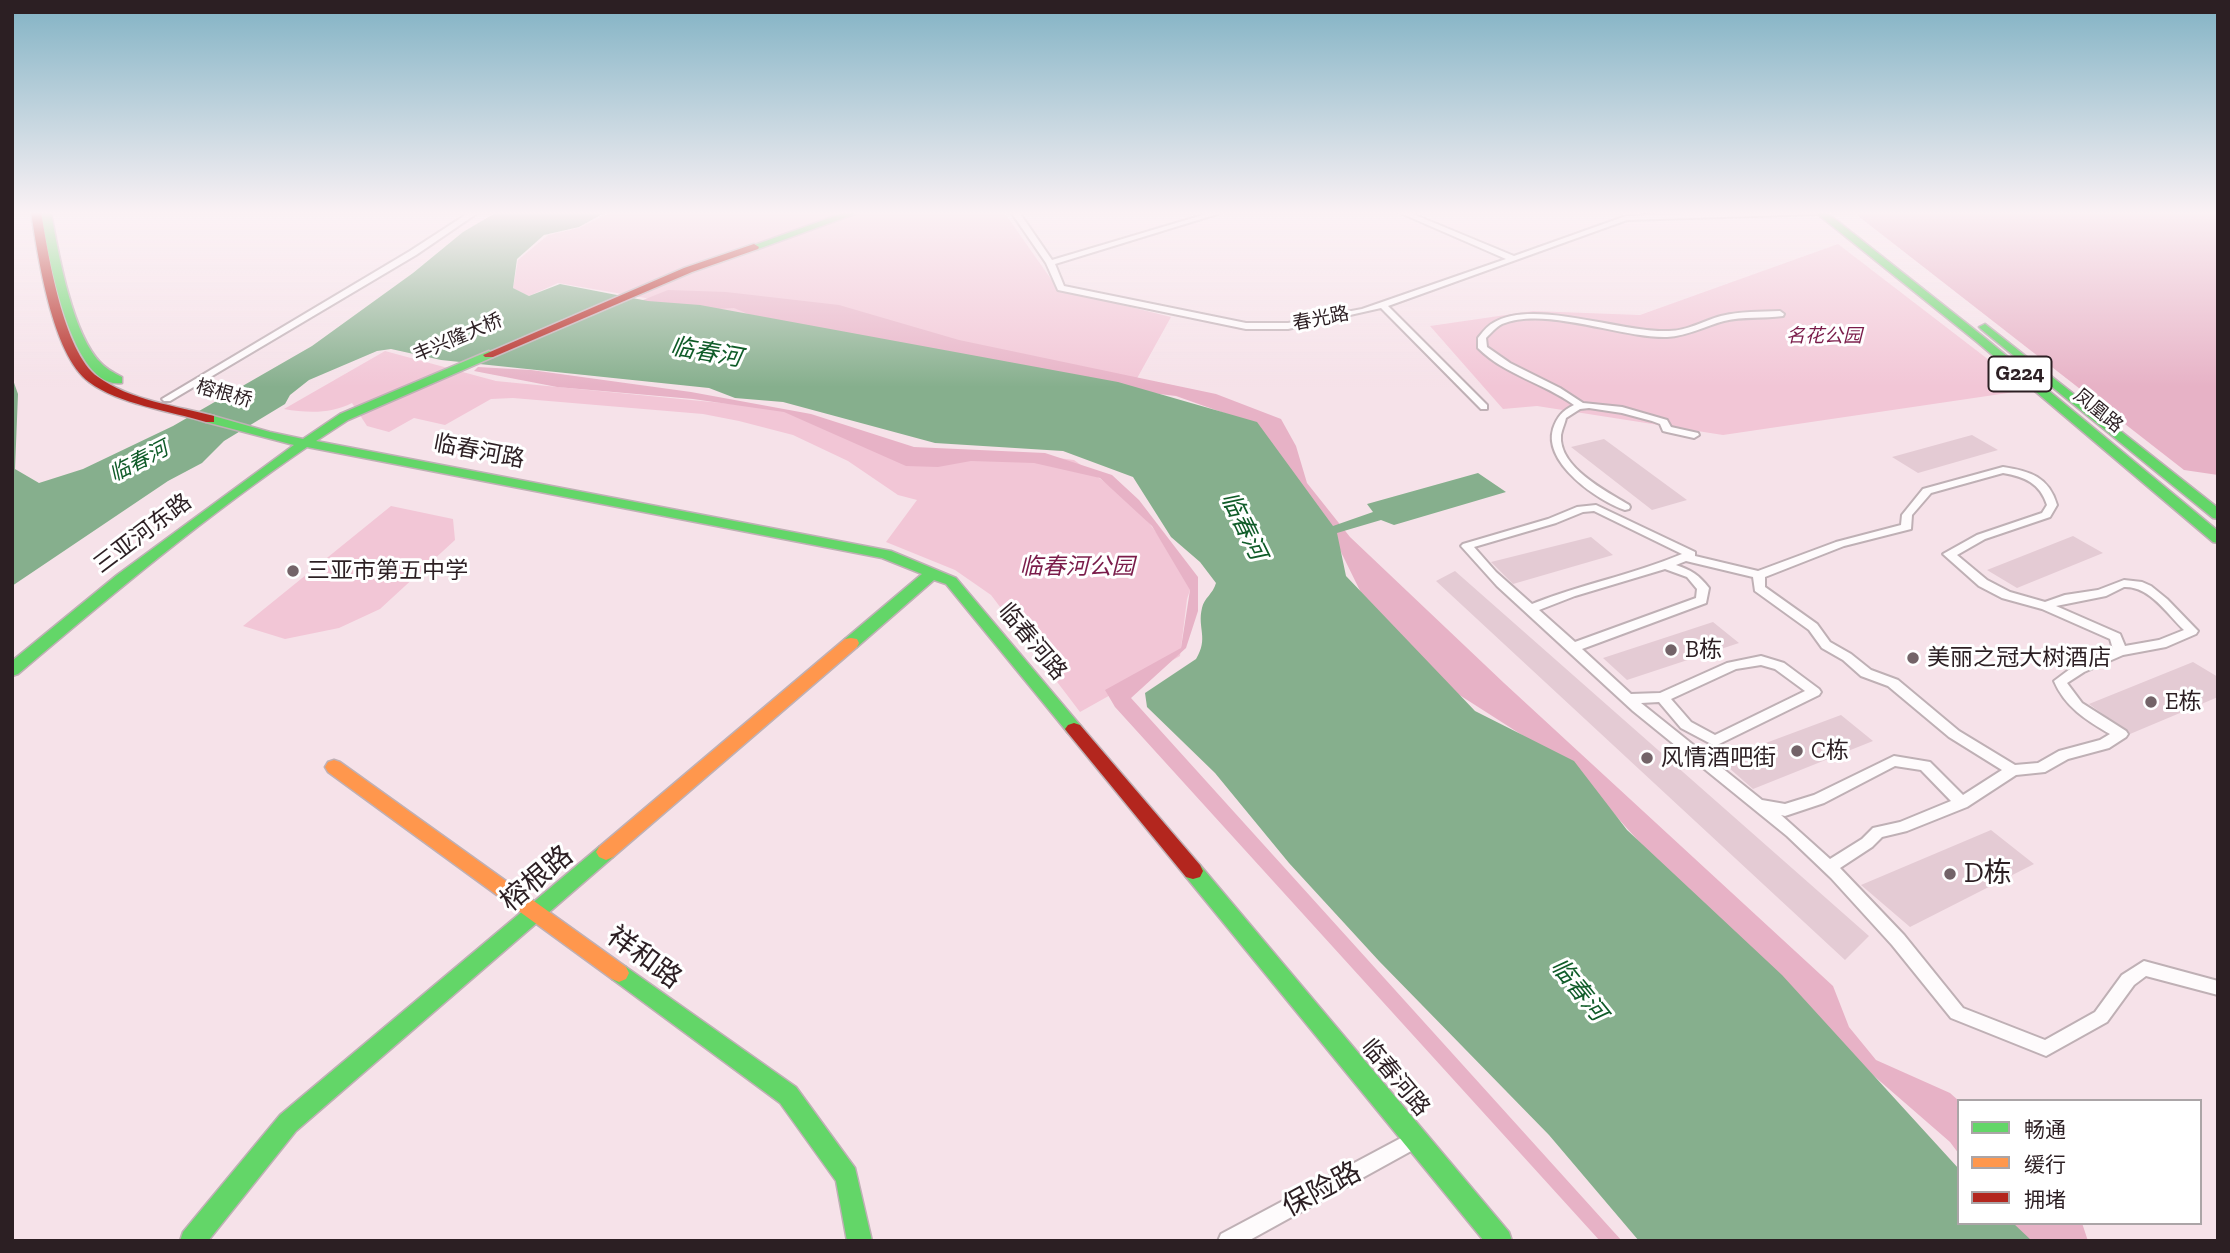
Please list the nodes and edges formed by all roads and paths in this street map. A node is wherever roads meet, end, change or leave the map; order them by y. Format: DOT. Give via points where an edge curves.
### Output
graph roads {
  1 [pos="46,270"];
  2 [pos="59,270"];
  3 [pos="385,270"];
  4 [pos="683,270"];
  5 [pos="1053,270"];
  6 [pos="1480,270"];
  7 [pos="1894,270"];
  8 [pos="1912,270"];
  9 [pos="1382,305"];
  10 [pos="1780,314"];
  11 [pos="171,403"];
  12 [pos="1580,405"];
  13 [pos="1484,407"];
  14 [pos="1693,435"];
  15 [pos="301,438"];
  16 [pos="2147,478"];
  17 [pos="2173,478"];
  18 [pos="1625,508"];
  19 [pos="2218,515"];
  20 [pos="2218,539"];
  21 [pos="1685,558"];
  22 [pos="1668,566"];
  23 [pos="933,573"];
  24 [pos="1759,575"];
  25 [pos="2046,606"];
  26 [pos="1531,610"];
  27 [pos="1572,648"];
  28 [pos="2120,651"];
  29 [pos="12,656"];
  30 [pos="12,670"];
  31 [pos="1662,697"];
  32 [pos="1628,699"];
  33 [pos="334,766"];
  34 [pos="2013,770"];
  35 [pos="1962,803"];
  36 [pos="1755,804"];
  37 [pos="1829,867"];
  38 [pos="537,913"];
  39 [pos="2218,988"];
  40 [pos="1416,1139"];
  41 [pos="192,1241"];
  42 [pos="860,1241"];
  43 [pos="1228,1241"];
  44 [pos="1500,1241"];
  1 -- 11 [label="main road" via="72,355 91,379"];
  2 -- 11 [label="main road" via="87,355 103,373"];
  3 -- 11 [label="street"];
  4 -- 15 [label="main road, 丰兴隆大桥" via="340,416"];
  5 -- 9 [label="street, 春光路" via="1061,288 1268,328"];
  6 -- 9 [label="street, 春光路"];
  7 -- 16 [label="main road, 凤凰路 / G224"];
  8 -- 17 [label="main road, 凤凰路 / G224"];
  9 -- 13 [label="street"];
  10 -- 12 [label="street" via="1722,319 1688,332 1667,334 1524,318 1495,324 1482,338 1483,348 1495,359"];
  11 -- 15 [label="main road, 榕根桥"];
  12 -- 14 [label="street" via="1649,416 1664,422 1667,429"];
  12 -- 18 [label="street" via="1562,417 1556,438 1559,452 1581,481"];
  15 -- 23 [label="main road, 临春河路" via="886,554"];
  15 -- 29 [label="main road, 三亚河东路" via="118,570"];
  15 -- 30 [label="main road, 三亚河东路"];
  16 -- 17 [label="main road"];
  16 -- 20 [label="main road, 凤凰路 / G224"];
  17 -- 19 [label="main road, 凤凰路 / G224"];
  21 -- 22 [label="street"];
  21 -- 24 [label="street"];
  21 -- 26 [label="street" via="1691,554 1596,508 1466,546 1497,582"];
  22 -- 26 [label="street"];
  22 -- 27 [label="street" via="1691,574 1703,588 1702,600"];
  23 -- 38 [label="main road, 榕根路"];
  23 -- 40 [label="main road, 临春河路" via="951,581"];
  24 -- 25 [label="street" via="1840,544 1907,527 1907,515 1927,491 2003,470 2026,474 2048,491 2052,505 2046,515 1981,537 1949,554 1994,589"];
  24 -- 34 [label="street" via="1759,588 1813,627 1826,646 1866,673 1892,682 1954,734"];
  25 -- 28 [label="street" via="2116,637"];
  25 -- 28 [label="street" via="2060,598 2103,593 2113,586 2143,585 2192,631 2162,644"];
  26 -- 27 [label="street"];
  27 -- 32 [label="street"];
  28 -- 34 [label="street" via="2060,681 2065,695 2078,707 2122,734 2040,768"];
  31 -- 31 [label="street" via="1718,672 1761,662 1772,662 1814,691 1715,741 1686,725"];
  31 -- 32 [label="street"];
  32 -- 36 [label="street"];
  33 -- 38 [label="main road, 祥和路"];
  34 -- 35 [label="street"];
  35 -- 36 [label="street" via="1925,766 1894,761 1819,799 1785,810"];
  35 -- 37 [label="street" via="1878,832"];
  36 -- 37 [label="street"];
  37 -- 39 [label="street" via="1898,940 1957,1013 2046,1048 2101,1017 2128,980 2144,968"];
  38 -- 41 [label="main road, 榕根路" via="289,1123"];
  38 -- 42 [label="main road, 祥和路" via="788,1095 847,1176"];
  40 -- 43 [label="street, 保险路"];
  40 -- 44 [label="main road, 临春河路"];
}
